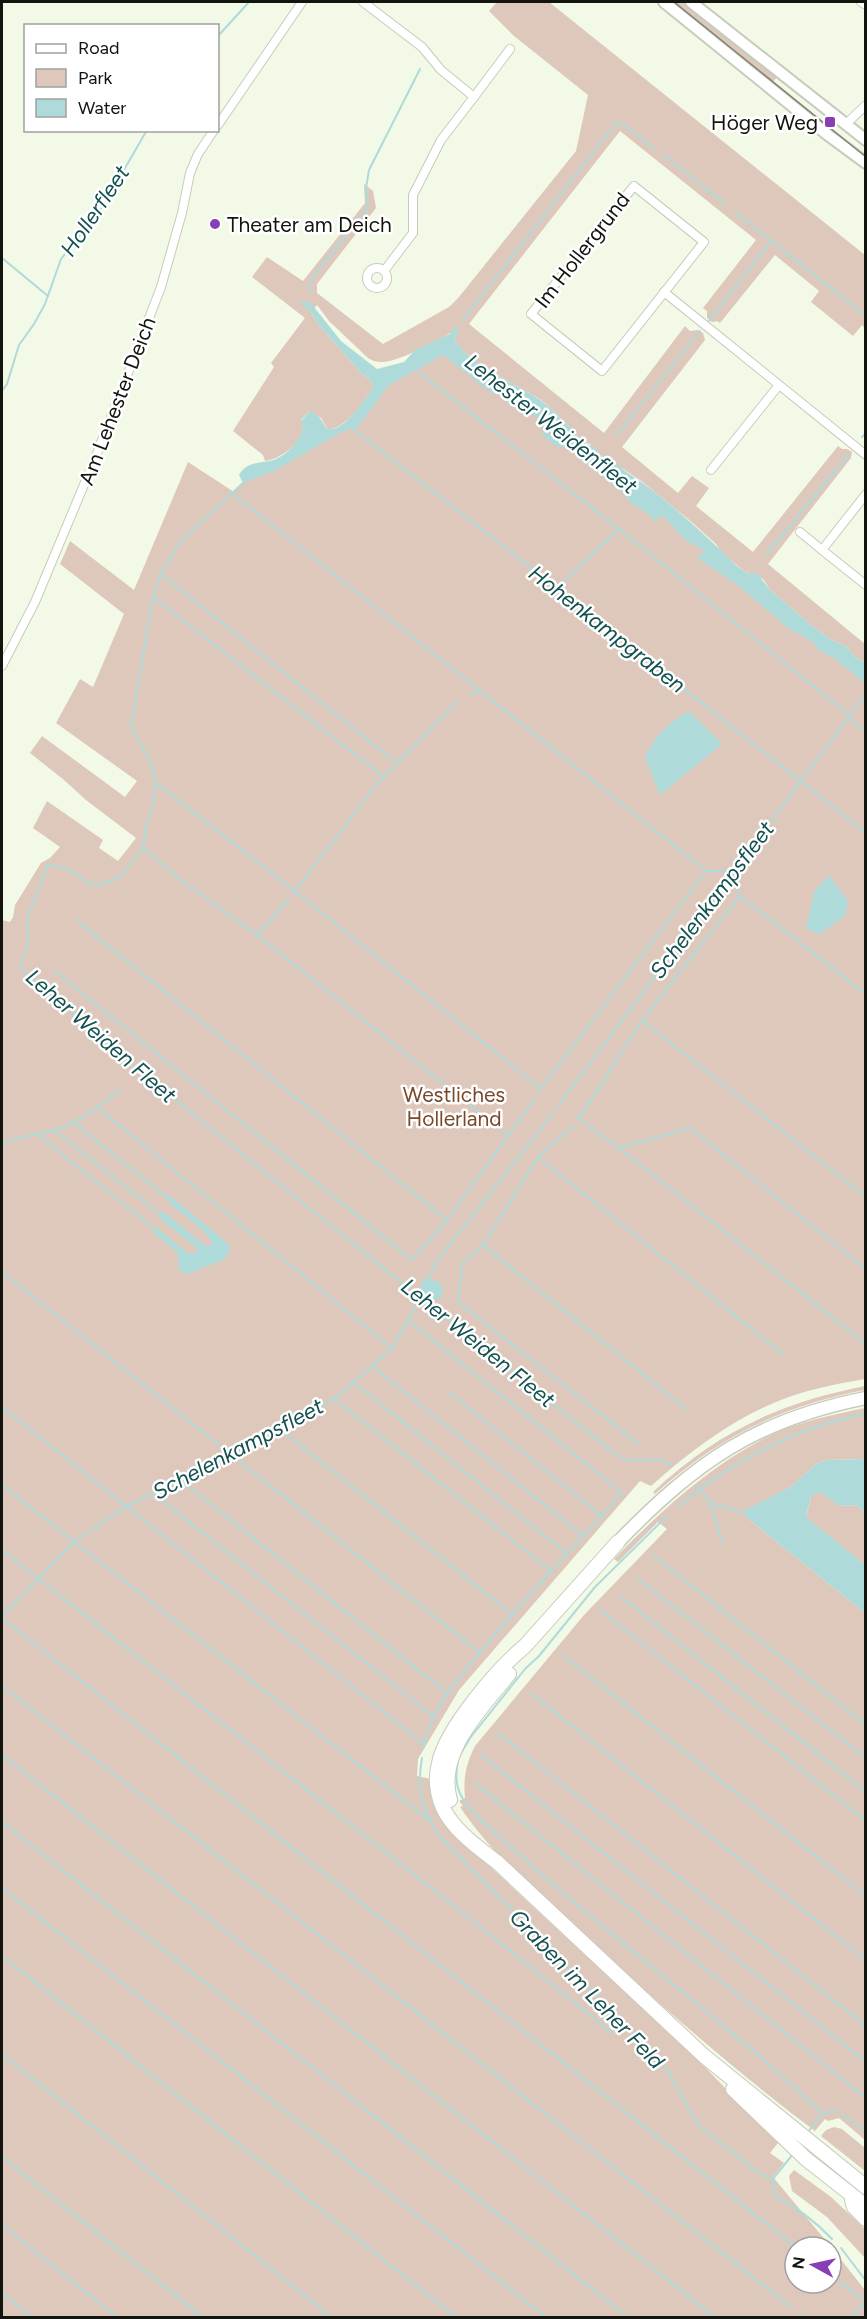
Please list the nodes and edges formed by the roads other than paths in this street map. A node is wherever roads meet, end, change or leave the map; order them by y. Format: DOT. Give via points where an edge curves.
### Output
graph roads {
  1 [pos="302,2"];
  2 [pos="363,2"];
  3 [pos="664,2"];
  4 [pos="691,2"];
  5 [pos="861,2"];
  6 [pos="866,5"];
  7 [pos="510,48"];
  8 [pos="474,97"];
  9 [pos="866,105"];
  10 [pos="219,124"];
  11 [pos="846,124"];
  12 [pos="213,132"];
  13 [pos="866,140"];
  14 [pos="866,163"];
  15 [pos="384,271"];
  16 [pos="664,292"];
  17 [pos="778,385"];
  18 [pos="866,455"];
  19 [pos="711,470"];
  20 [pos="866,494"];
  21 [pos="800,532"];
  22 [pos="822,550"];
  23 [pos="866,585"];
  24 [pos="2,666"];
  25 [pos="866,1398"];
  26 [pos="618,1542"];
  27 [pos="796,2142"];
  28 [pos="866,2187"];
  29 [pos="851,2195"];
  30 [pos="866,2206"];
  31 [pos="866,2218"];
  1 -- 10 [label="street"];
  2 -- 8 [label="street" via="422,47 441,70"];
  3 -- 14 [label="main road"];
  4 -- 11 [label="main road"];
  5 -- 6 [label="street"];
  7 -- 8 [label="street"];
  8 -- 15 [label="street" via="441,140 413,195 413,233"];
  9 -- 11 [label="street"];
  11 -- 13 [label="main road"];
  12 -- 24 [label="street, Am Lehester Deich" via="190,173 161,287 96,456 35,602"];
  16 -- 16 [label="street, Im Hollergrund" via="602,371 531,315 634,186 704,242"];
  16 -- 17 [label="street"];
  17 -- 18 [label="street"];
  17 -- 19 [label="street"];
  20 -- 22 [label="street"];
  21 -- 22 [label="street"];
  22 -- 23 [label="street"];
  25 -- 26 [label="main road" via="807,1412 767,1427 728,1449 658,1502"];
  26 -- 27 [label="highway" via="510,1658 457,1726 439,1762 437,1779 444,1809 476,1846 704,2056 736,2092"];
  27 -- 28 [label="highway" via="815,2147"];
  27 -- 29 [label="highway" via="806,2159"];
  29 -- 30 [label="highway"];
  29 -- 31 [label="highway" via="854,2207"];
}
